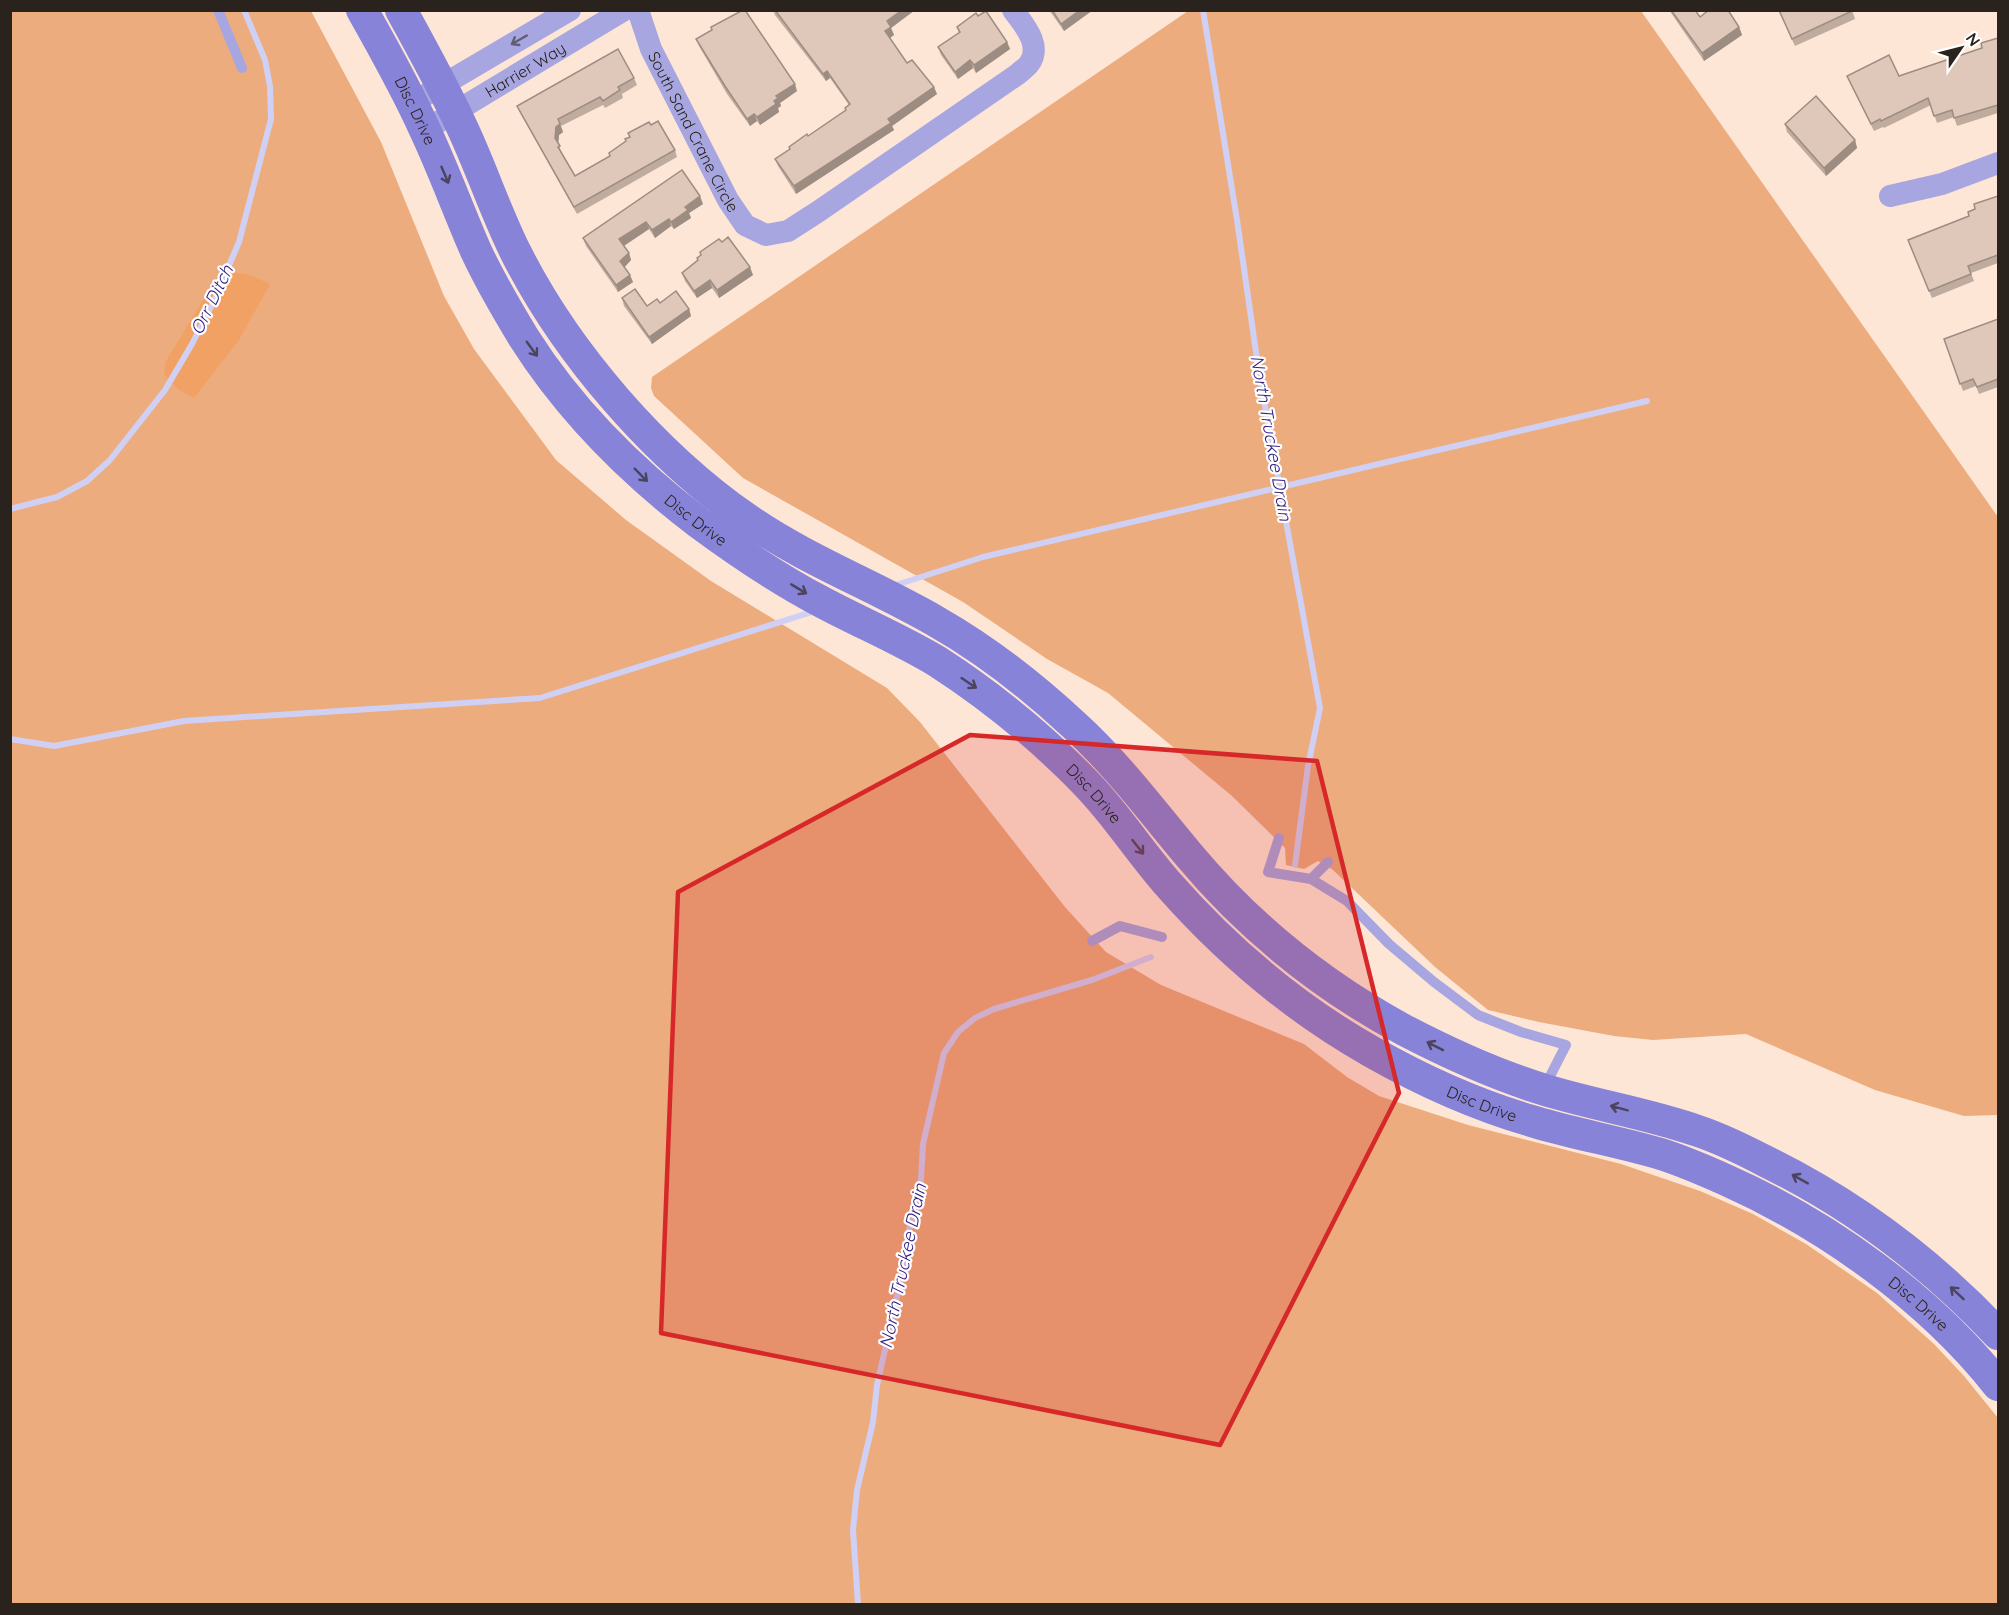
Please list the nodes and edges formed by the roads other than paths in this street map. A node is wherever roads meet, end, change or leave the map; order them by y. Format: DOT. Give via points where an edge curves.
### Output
graph roads {
  1 [pos="218,10"];
  2 [pos="362,10"];
  3 [pos="401,10"];
  4 [pos="570,10"];
  5 [pos="624,10"];
  6 [pos="638,10"];
  7 [pos="1013,10"];
  8 [pos="557,34"];
  9 [pos="242,68"];
  10 [pos="448,99"];
  11 [pos="419,116"];
  12 [pos="1998,163"];
  13 [pos="1890,196"];
  14 [pos="1279,838"];
  15 [pos="1328,862"];
  16 [pos="1311,879"];
  17 [pos="1162,937"];
  18 [pos="1092,941"];
  19 [pos="1544,1089"];
  20 [pos="1998,1334"];
  21 [pos="1998,1385"];
  1 -- 9 [label="lane"];
  2 -- 11 [label="main road, Disc Drive"];
  3 -- 10 [label="main road, Disc Drive"];
  4 -- 8 [label="street, Harrier Way"];
  5 -- 8 [label="street, Harrier Way"];
  6 -- 7 [label="street, South Sand Crane Circle" via="651,49 728,200 745,225 766,234 788,231 1018,74 1031,62 1033,48 1031,35"];
  8 -- 10 [label="street, Harrier Way"];
  8 -- 10 [label="street, Harrier Way, one-way"];
  10 -- 11 [label="street, Harrier Way"];
  10 -- 11 [label="street, Harrier Way"];
  19 -- 10 [label="main road, Disc Drive, one-way" via="1421,1039 1309,971 1224,894 1104,754 1011,672 937,622 747,519 662,448 577,350 548,308 496,212"];
  11 -- 21 [label="main road, Disc Drive, one-way" via="478,254 526,341 558,385 617,450 650,483 751,559 819,601 934,660 1023,725 1071,767 1198,916 1284,994 1372,1053 1453,1092 1532,1122 1668,1156 1783,1209 1869,1263 1953,1334"];
  12 -- 13 [label="street" via="1942,184"];
  14 -- 16 [label="lane" via="1268,872"];
  15 -- 16 [label="lane"];
  16 -- 19 [label="lane" via="1347,901 1389,944 1478,1016 1566,1045"];
  17 -- 18 [label="lane" via="1120,926"];
  20 -- 19 [label="main road, Disc Drive, one-way" via="1896,1241 1838,1200 1785,1171 1703,1132"];
}
